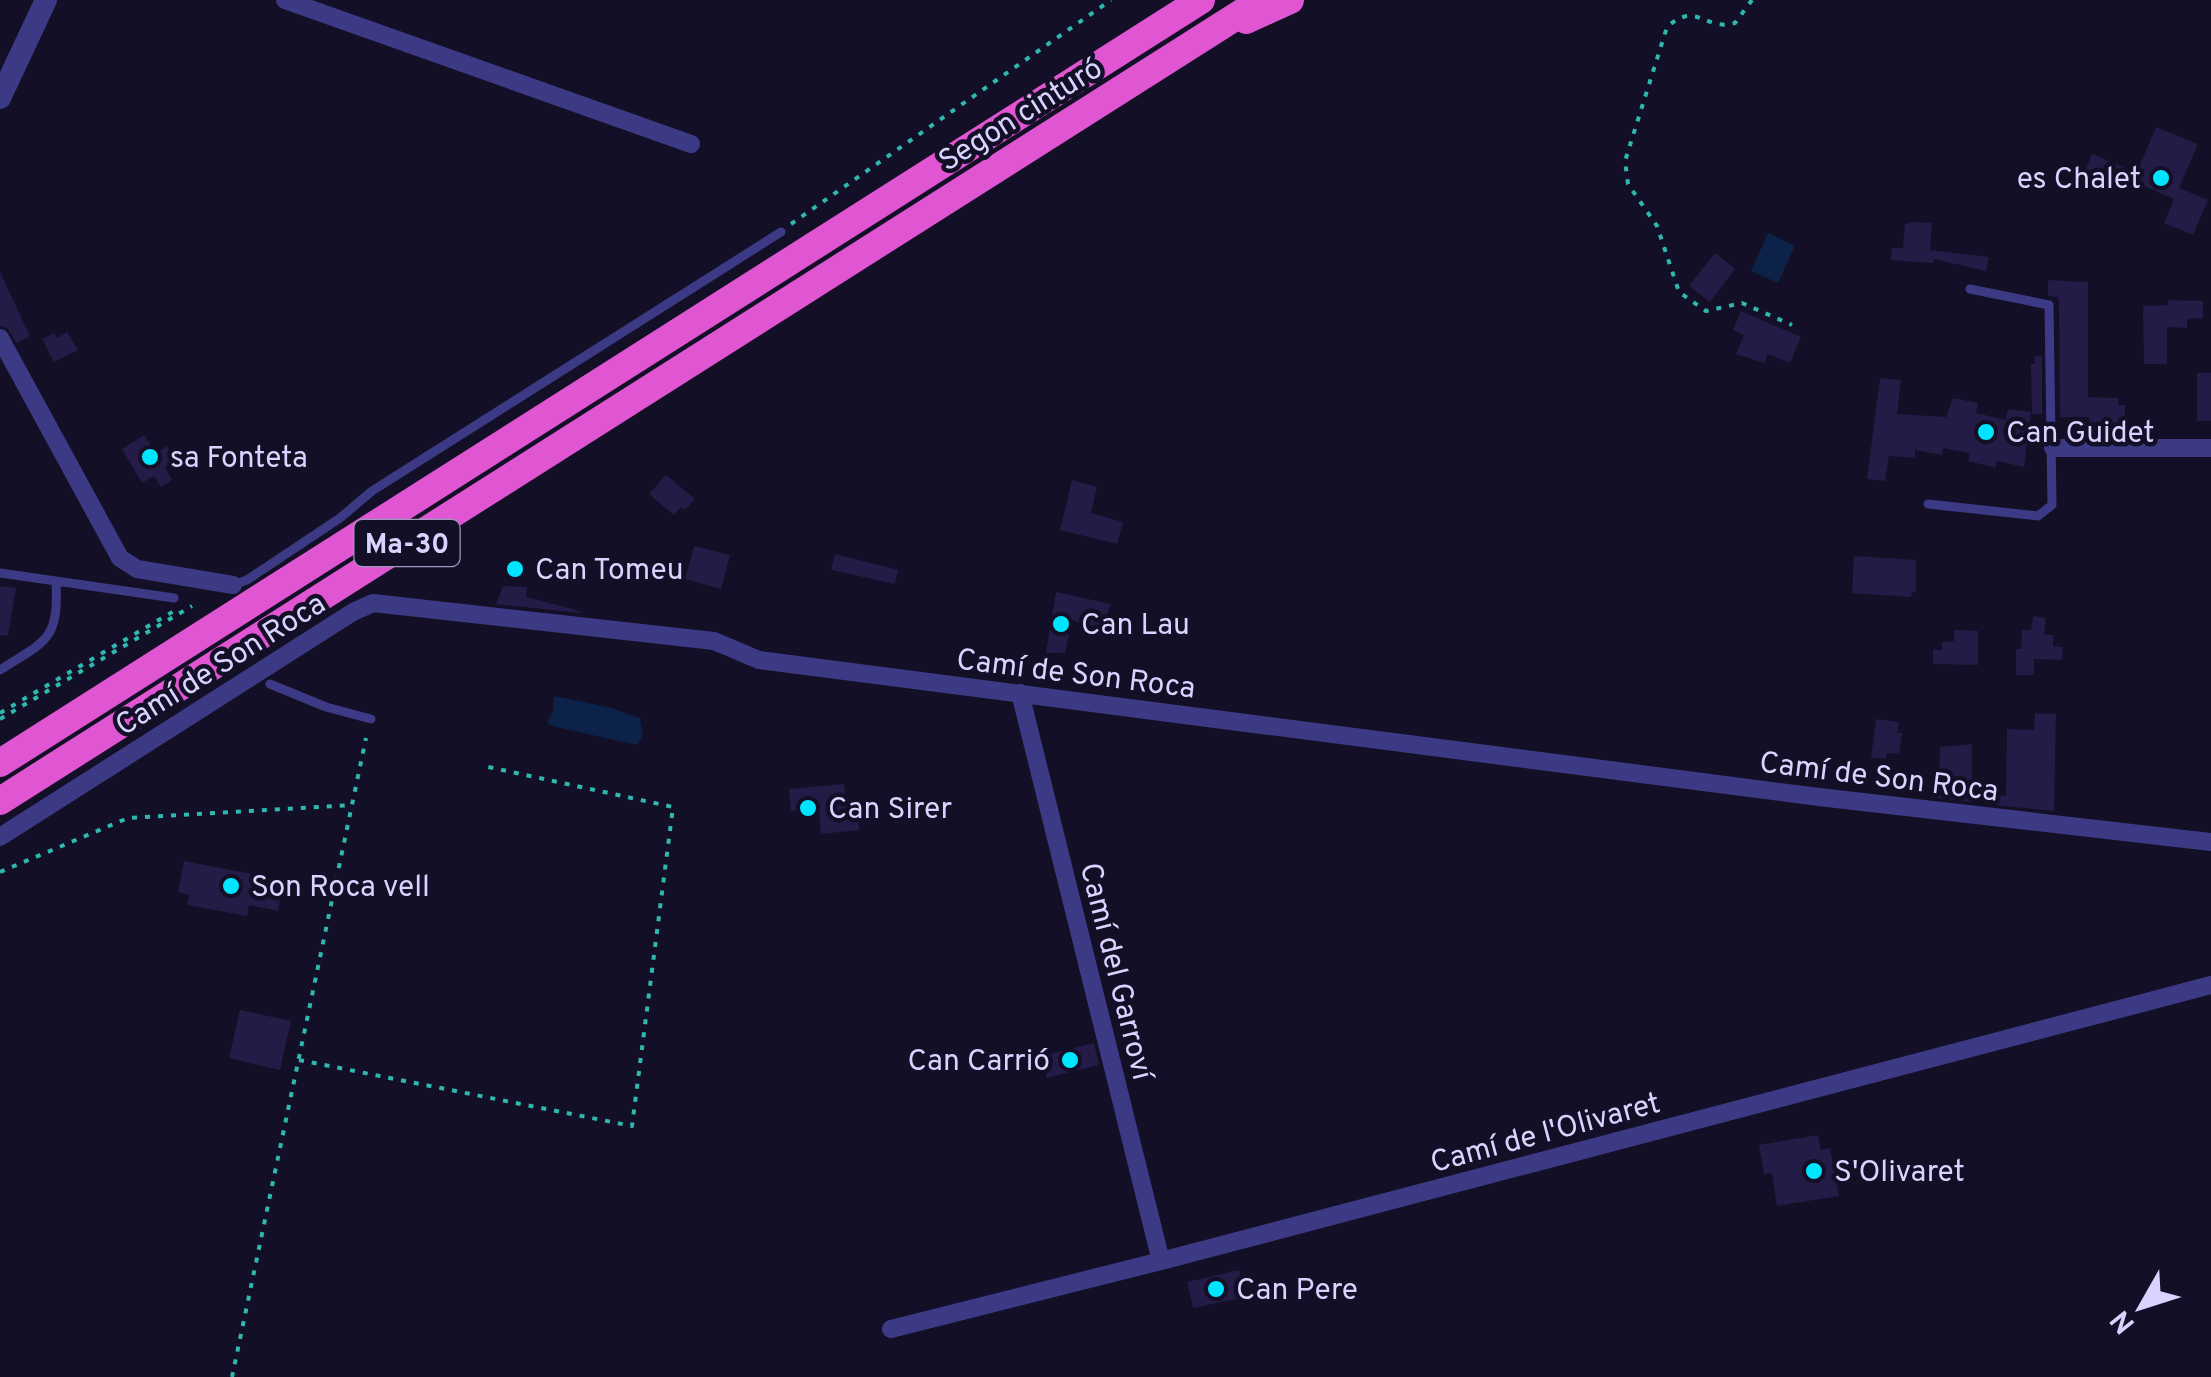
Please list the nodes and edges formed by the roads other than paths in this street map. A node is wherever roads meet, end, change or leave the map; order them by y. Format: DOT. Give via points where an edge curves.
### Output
graph roads {
  1 [pos="46,0"];
  2 [pos="285,0"];
  3 [pos="1200,0"];
  4 [pos="1262,0"];
  5 [pos="1290,0"];
  6 [pos="1208,34"];
  7 [pos="0,98"];
  8 [pos="691,144"];
  9 [pos="781,232"];
  10 [pos="1970,289"];
  11 [pos="0,338"];
  12 [pos="2052,448"];
  13 [pos="2211,448"];
  14 [pos="1928,504"];
  15 [pos="0,573"];
  16 [pos="56,580"];
  17 [pos="233,585"];
  18 [pos="174,598"];
  19 [pos="0,670"];
  20 [pos="270,684"];
  21 [pos="1020,694"];
  22 [pos="371,719"];
  23 [pos="0,763"];
  24 [pos="0,801"];
  25 [pos="0,836"];
  26 [pos="2211,842"];
  27 [pos="2211,985"];
  28 [pos="1162,1261"];
  29 [pos="891,1328"];
  1 -- 7 [label="street"];
  2 -- 8 [label="street"];
  3 -- 23 [label="highway, Ma-30"];
  4 -- 6 [label="highway, Segon cinturó / Ma-30"];
  5 -- 6 [label="highway"];
  6 -- 24 [label="highway, Segon cinturó / Ma-30"];
  9 -- 17 [label="lane"];
  10 -- 12 [label="lane" via="2049,305"];
  11 -- 17 [label="street, Camí de Son Roca" via="120,558 137,569"];
  12 -- 13 [label="street"];
  12 -- 14 [label="lane" via="2047,512"];
  15 -- 16 [label="lane"];
  16 -- 18 [label="lane"];
  16 -- 19 [label="lane" via="52,632"];
  20 -- 22 [label="lane"];
  21 -- 25 [label="street, Camí de Son Roca" via="759,660 714,641 373,603"];
  21 -- 26 [label="street, Camí de Son Roca"];
  21 -- 28 [label="street, Camí del Garroví"];
  27 -- 28 [label="street, Camí de l'Olivaret"];
  28 -- 29 [label="street, Camí de l'Olivaret"];
}
